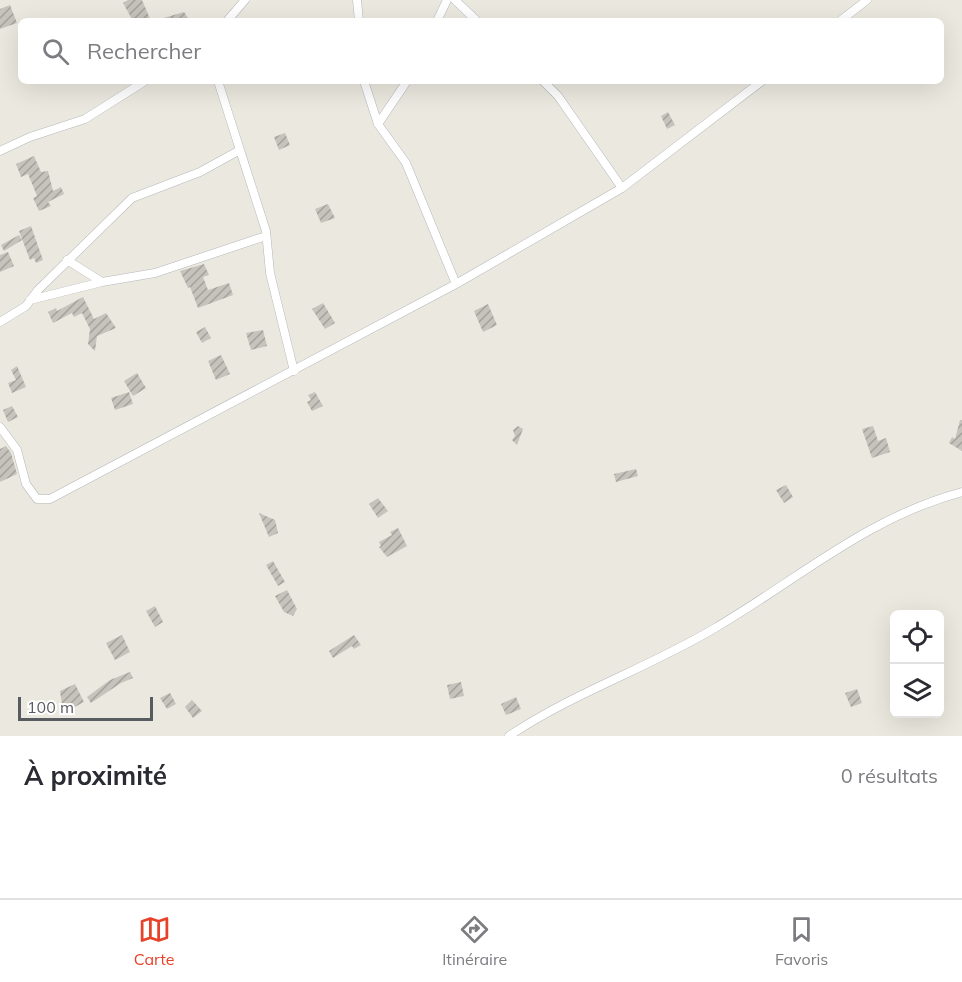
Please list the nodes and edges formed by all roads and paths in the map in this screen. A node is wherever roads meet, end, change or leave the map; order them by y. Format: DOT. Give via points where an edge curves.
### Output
graph roads {
  1 [pos="245,0"];
  2 [pos="357,0"];
  3 [pos="447,0"];
  4 [pos="455,0"];
  5 [pos="867,0"];
  6 [pos="230,18"];
  7 [pos="359,18"];
  8 [pos="438,18"];
  9 [pos="474,18"];
  10 [pos="844,18"];
  11 [pos="140,84"];
  12 [pos="219,84"];
  13 [pos="365,84"];
  14 [pos="405,84"];
  15 [pos="546,84"];
  16 [pos="758,84"];
  17 [pos="378,124"];
  18 [pos="240,150"];
  19 [pos="0,151"];
  20 [pos="622,189"];
  21 [pos="266,236"];
  22 [pos="67,260"];
  23 [pos="102,282"];
  24 [pos="456,284"];
  25 [pos="30,300"];
  26 [pos="0,322"];
  27 [pos="294,371"];
  28 [pos="0,427"];
  29 [pos="962,492"];
  30 [pos="509,736"];
  1 -- 6 [label="street"];
  2 -- 7 [label="street"];
  3 -- 8 [label="street"];
  4 -- 9 [label="street"];
  5 -- 10 [label="street"];
  11 -- 19 [label="street" via="85,119"];
  12 -- 18 [label="street"];
  13 -- 17 [label="street"];
  14 -- 17 [label="street"];
  15 -- 20 [label="street"];
  16 -- 20 [label="street"];
  17 -- 24 [label="street" via="410,171"];
  18 -- 21 [label="street"];
  18 -- 22 [label="street" via="200,172 132,198"];
  20 -- 24 [label="street"];
  21 -- 23 [label="street" via="155,273"];
  21 -- 27 [label="street" via="270,273"];
  22 -- 23 [label="street"];
  22 -- 25 [label="street"];
  23 -- 25 [label="street"];
  24 -- 27 [label="street"];
  25 -- 26 [label="street" via="22,310"];
  27 -- 28 [label="street" via="46,500 37,500 31,494 16,450"];
  29 -- 30 [label="street" via="899,514 818,560 715,628 543,713"];
}
